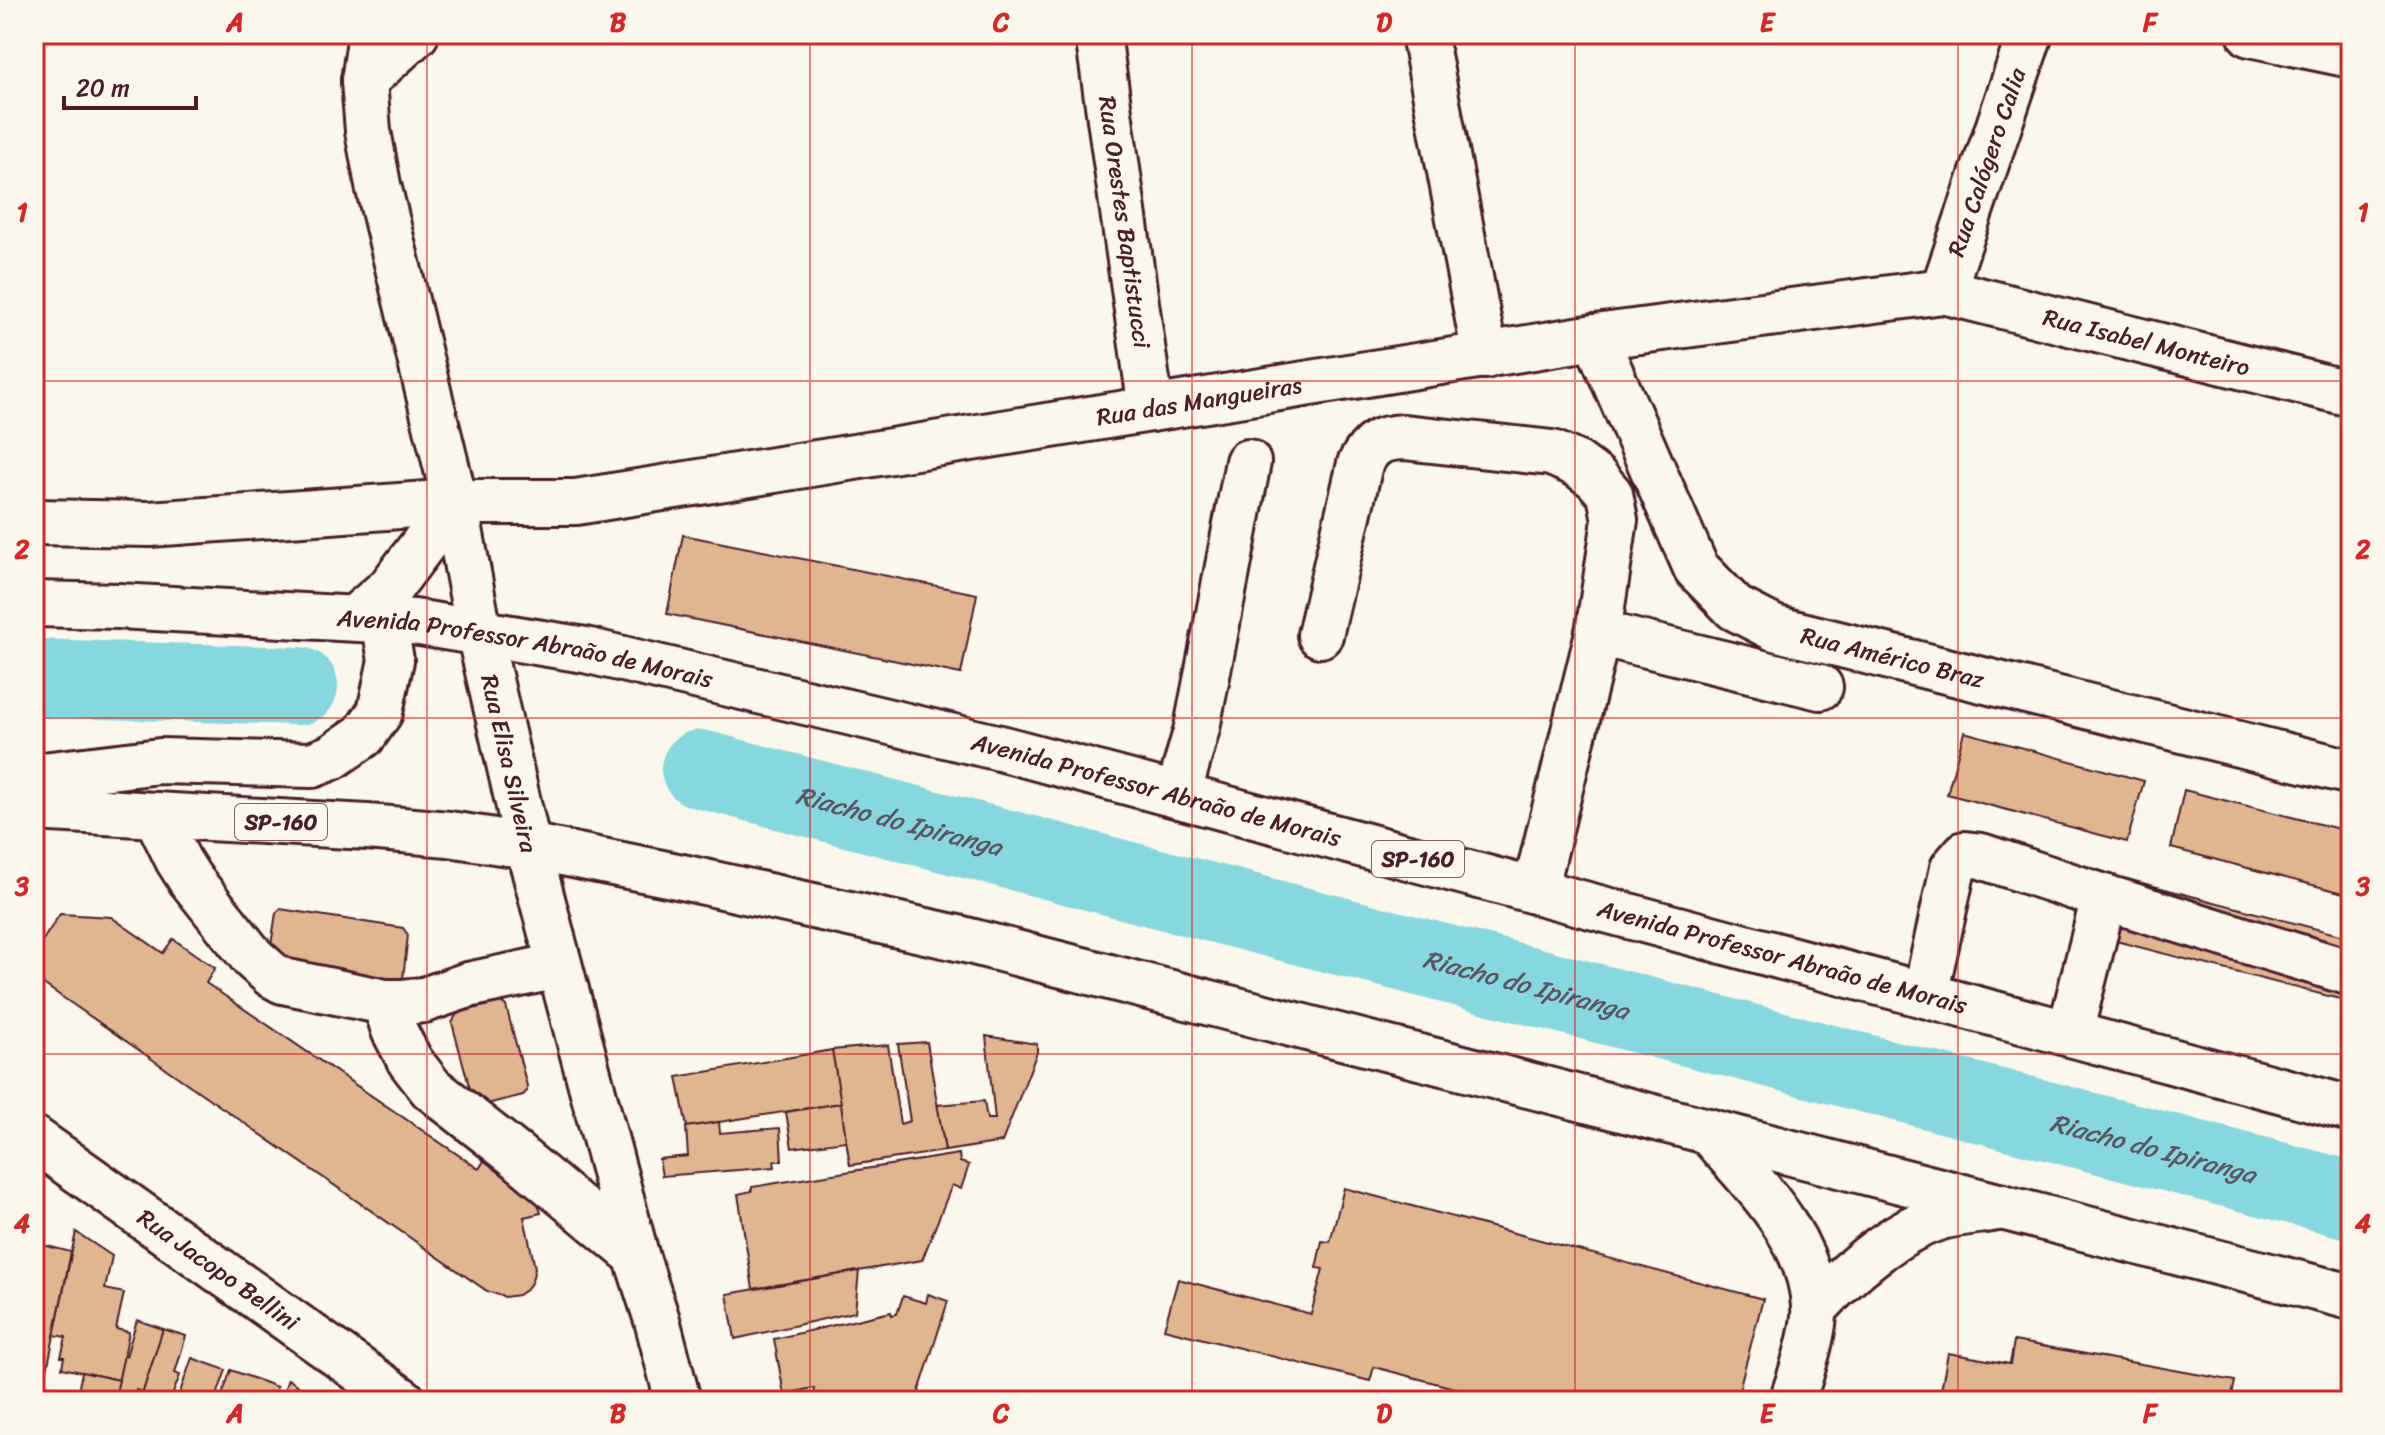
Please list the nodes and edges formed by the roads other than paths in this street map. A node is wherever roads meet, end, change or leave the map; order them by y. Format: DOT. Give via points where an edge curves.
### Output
graph roads {
  1 [pos="371,34"];
  2 [pos="416,34"];
  3 [pos="1098,34"];
  4 [pos="1424,34"];
  5 [pos="2030,34"];
  6 [pos="2250,34"];
  7 [pos="2351,55"];
  8 [pos="364,81"];
  9 [pos="1943,291"];
  10 [pos="1595,337"];
  11 [pos="1485,356"];
  12 [pos="2351,394"];
  13 [pos="1151,409"];
  14 [pos="1248,462"];
  15 [pos="455,502"];
  16 [pos="34,522"];
  17 [pos="34,604"];
  18 [pos="369,619"];
  19 [pos="479,632"];
  20 [pos="1598,633"];
  21 [pos="1320,635"];
  22 [pos="1820,687"];
  23 [pos="2351,772"];
  24 [pos="34,776"];
  25 [pos="1178,795"];
  26 [pos="34,808"];
  27 [pos="156,815"];
  28 [pos="528,846"];
  29 [pos="1535,891"];
  30 [pos="2104,897"];
  31 [pos="558,966"];
  32 [pos="2351,973"];
  33 [pos="1925,995"];
  34 [pos="385,1002"];
  35 [pos="2070,1033"];
  36 [pos="2351,1109"];
  37 [pos="1708,1131"];
  38 [pos="34,1139"];
  39 [pos="2003,1207"];
  40 [pos="636,1255"];
  41 [pos="2337,1293"];
  42 [pos="1815,1308"];
  43 [pos="2351,1324"];
  44 [pos="403,1401"];
  45 [pos="655,1401"];
  46 [pos="678,1401"];
  47 [pos="1792,1401"];
  1 -- 8 [label="street, Rua Elisa Silveira"];
  2 -- 8 [label="street"];
  3 -- 13 [label="street, Rua Orestes Baptistucci"];
  4 -- 11 [label="street"];
  5 -- 9 [label="street, Rua Calógero Calia"];
  6 -- 7 [label="street"];
  8 -- 15 [label="street, Rua Elisa Silveira" via="378,185"];
  9 -- 10 [label="street, Rua das Mangueiras"];
  9 -- 12 [label="street, Rua Isabel Monteiro"];
  10 -- 11 [label="street, Rua das Mangueiras"];
  10 -- 23 [label="street, Rua Américo Braz" via="1696,568 1735,608 1774,628"];
  11 -- 13 [label="street, Rua das Mangueiras"];
  13 -- 15 [label="street, Rua das Mangueiras" via="576,502"];
  14 -- 25 [label="street" via="1197,728"];
  15 -- 16 [label="street" via="150,524"];
  15 -- 18 [label="street"];
  15 -- 19 [label="street, Rua Elisa Silveira"];
  17 -- 18 [label="street, Avenida Professor Abraão de Morais / SP-160"];
  18 -- 19 [label="street, Avenida Professor Abraão de Morais / SP-160"];
  18 -- 24 [label="street" via="391,660 380,712 364,735 332,757 312,765 160,761"];
  19 -- 25 [label="street, Avenida Professor Abraão de Morais / SP-160" via="585,650"];
  19 -- 28 [label="street, Rua Elisa Silveira"];
  20 -- 21 [label="street" via="1615,520 1610,494 1596,478 1552,453 1404,437 1374,444 1360,464"];
  20 -- 22 [label="street"];
  20 -- 29 [label="street"];
  25 -- 29 [label="street, Avenida Professor Abraão de Morais / SP-160"];
  26 -- 27 [label="street, SP-160"];
  27 -- 28 [label="street, SP-160" via="367,827"];
  27 -- 34 [label="street" via="190,879 272,975"];
  28 -- 31 [label="street, Rua Elisa Silveira"];
  28 -- 37 [label="street, SP-160" via="962,939"];
  29 -- 33 [label="street, Avenida Professor Abraão de Morais / SP-160"];
  30 -- 32 [label="street"];
  30 -- 33 [label="street" via="1965,854 1953,868"];
  30 -- 35 [label="street"];
  31 -- 34 [label="street" via="424,1000"];
  31 -- 40 [label="street, Rua Elisa Silveira"];
  33 -- 35 [label="street, Avenida Professor Abraão de Morais / SP-160"];
  34 -- 40 [label="street" via="410,1061 431,1088"];
  35 -- 36 [label="street, Avenida Professor Abraão de Morais / SP-160"];
  37 -- 39 [label="street, SP-160"];
  37 -- 42 [label="street" via="1781,1217 1808,1270"];
  38 -- 44 [label="street, Rua Jacopo Bellini"];
  39 -- 41 [label="street, SP-160"];
  39 -- 42 [label="street" via="1939,1218 1899,1237 1843,1278"];
  40 -- 45 [label="street, Rua Elisa Silveira"];
  40 -- 46 [label="street, Rua Elisa Silveira"];
  41 -- 43 [label="street"];
  42 -- 47 [label="street"];
}
